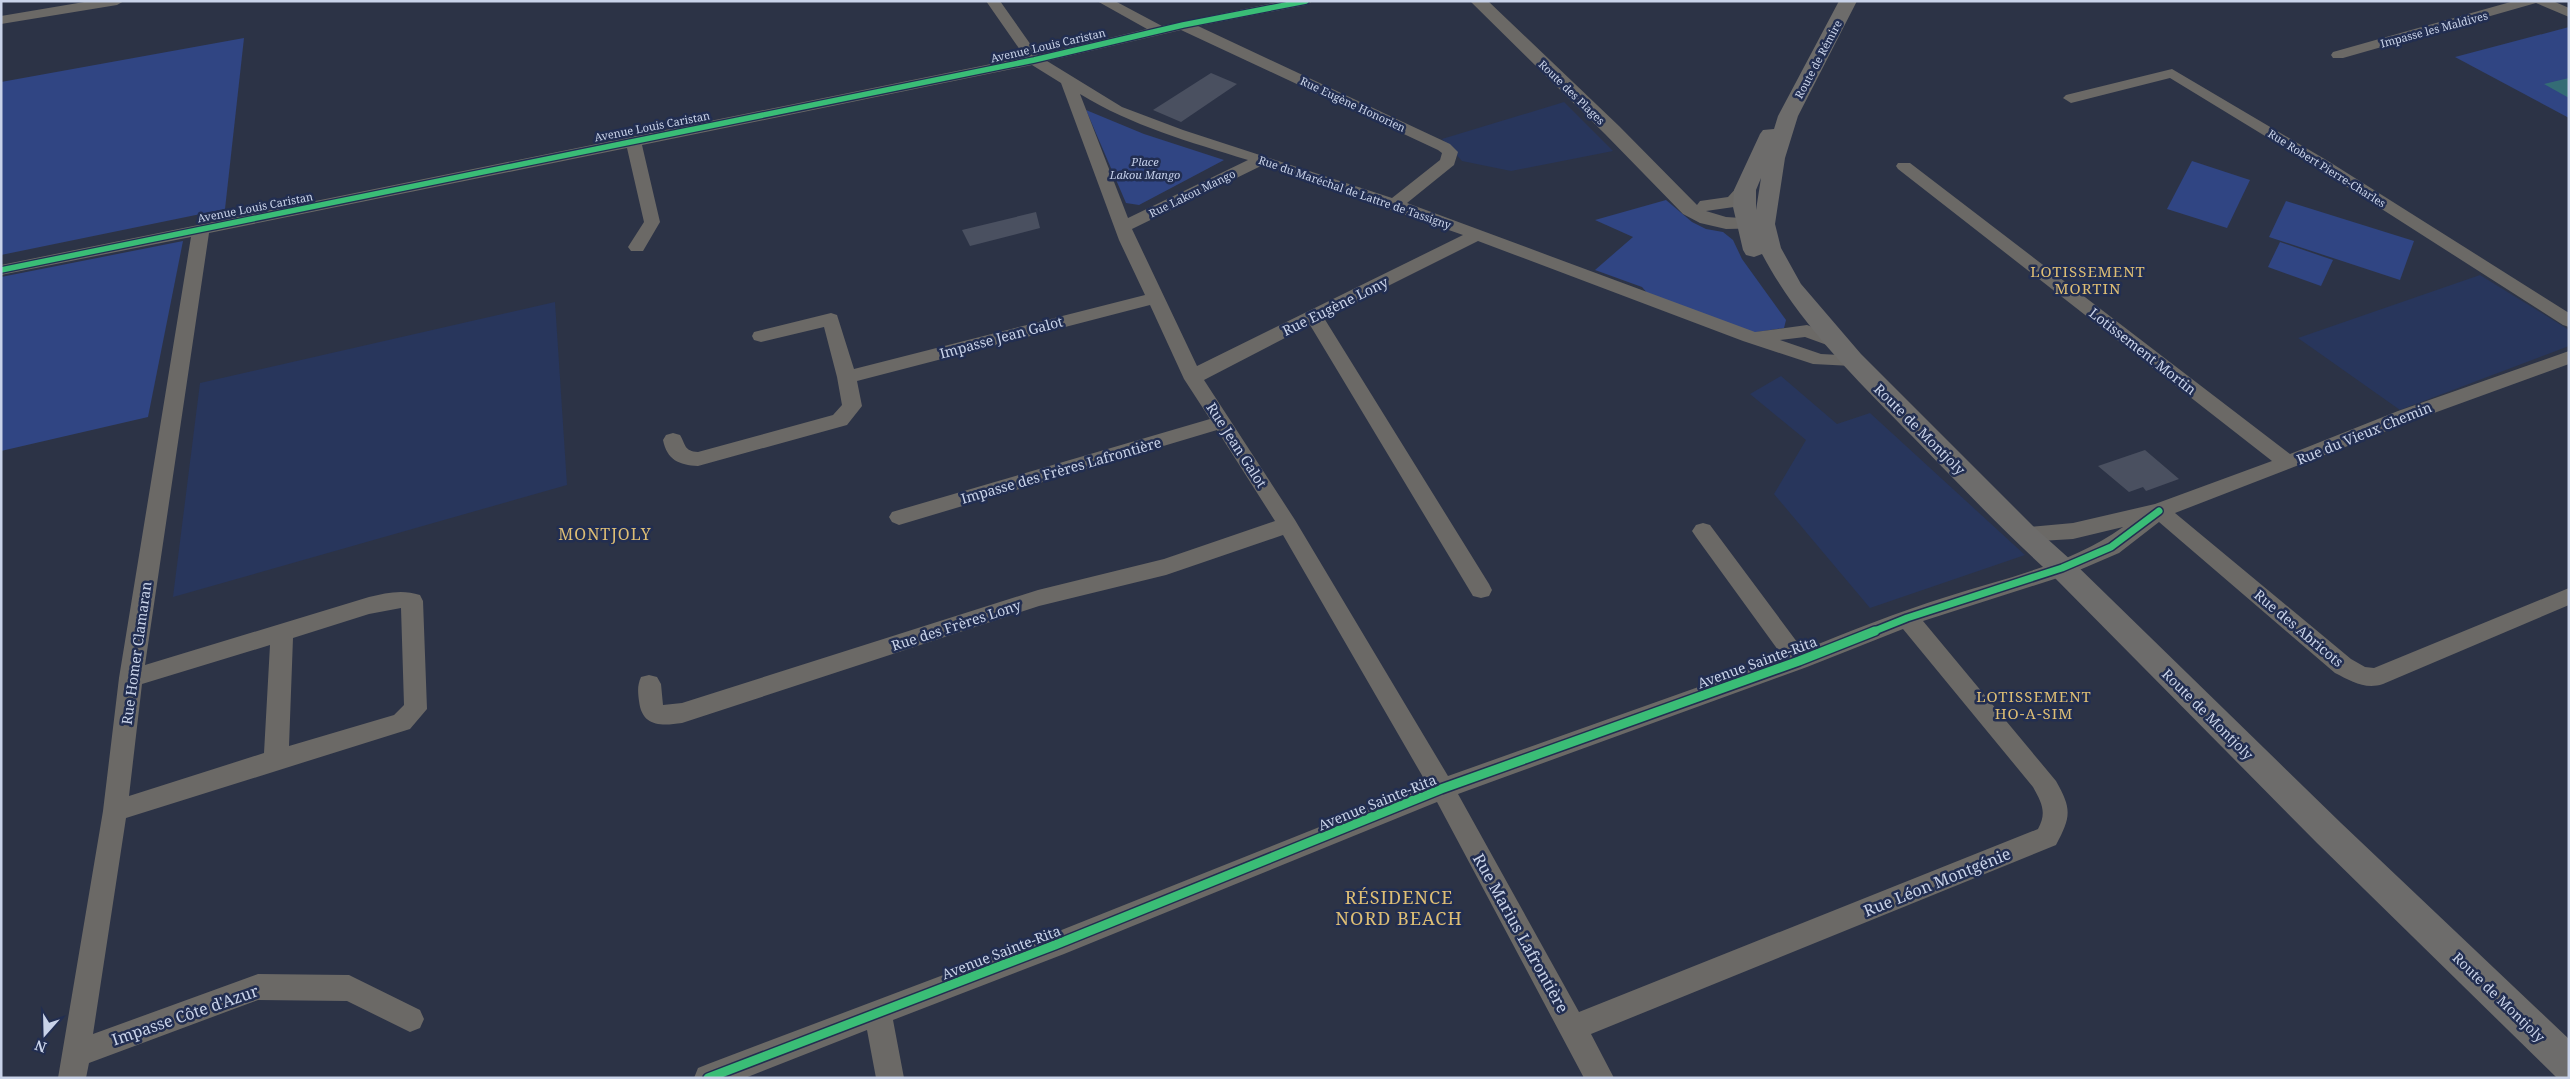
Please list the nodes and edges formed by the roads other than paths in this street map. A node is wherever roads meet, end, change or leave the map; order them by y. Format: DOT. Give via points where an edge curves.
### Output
graph roads {
  1 [pos="118,1"];
  2 [pos="993,1"];
  3 [pos="1104,1"];
  4 [pos="1248,1"];
  5 [pos="1306,1"];
  6 [pos="1478,1"];
  7 [pos="1848,1"];
  8 [pos="2530,1"];
  9 [pos="2542,1"];
  10 [pos="1267,8"];
  11 [pos="2569,13"];
  12 [pos="1,20"];
  13 [pos="1183,25"];
  14 [pos="1161,31"];
  15 [pos="2338,55"];
  16 [pos="1034,60"];
  17 [pos="1068,83"];
  18 [pos="2071,98"];
  19 [pos="1788,116"];
  20 [pos="633,142"];
  21 [pos="1262,158"];
  22 [pos="1904,166"];
  23 [pos="1665,185"];
  24 [pos="1745,190"];
  25 [pos="1708,204"];
  26 [pos="1394,205"];
  27 [pos="1756,224"];
  28 [pos="1123,227"];
  29 [pos="200,229"];
  30 [pos="1477,234"];
  31 [pos="637,247"];
  32 [pos="1,270"];
  33 [pos="1154,298"];
  34 [pos="1314,316"];
  35 [pos="2569,321"];
  36 [pos="1807,331"];
  37 [pos="761,336"];
  38 [pos="1750,337"];
  39 [pos="1845,352"];
  40 [pos="2560,360"];
  41 [pos="2569,376"];
  42 [pos="847,377"];
  43 [pos="1194,379"];
  44 [pos="1222,422"];
  45 [pos="673,440"];
  46 [pos="2288,463"];
  47 [pos="2159,511"];
  48 [pos="899,517"];
  49 [pos="1288,525"];
  50 [pos="1703,531"];
  51 [pos="2024,534"];
  52 [pos="2062,568"];
  53 [pos="1481,590"];
  54 [pos="2569,596"];
  55 [pos="1907,618"];
  56 [pos="282,633"];
  57 [pos="1798,661"];
  58 [pos="131,678"];
  59 [pos="649,684"];
  60 [pos="276,760"];
  61 [pos="1441,789"];
  62 [pos="115,811"];
  63 [pos="878,1013"];
  64 [pos="410,1019"];
  65 [pos="1573,1028"];
  66 [pos="2569,1064"];
  67 [pos="73,1066"];
  68 [pos="708,1078"];
  69 [pos="890,1078"];
  70 [pos="1600,1078"];
  1 -- 12 [label="street"];
  2 -- 16 [label="street, Rue du Maréchal de Lattre de Tassigny"];
  3 -- 14 [label="street"];
  4 -- 10 [label="street"];
  5 -- 10 [label="street, Avenue Louis Caristan"];
  6 -- 23 [label="street, Route des Plages"];
  7 -- 19 [label="main road, Route de Rémire"];
  8 -- 15 [label="street, Impasse les Maldives"];
  9 -- 11 [label="street"];
  10 -- 13 [label="street, Avenue Louis Caristan"];
  13 -- 14 [label="street, Avenue Louis Caristan"];
  13 -- 26 [label="street, Rue Eugène Honorien" via="1444,146 1450,152 1448,162"];
  14 -- 16 [label="street, Avenue Louis Caristan"];
  16 -- 17 [label="street, Rue du Maréchal de Lattre de Tassigny"];
  16 -- 20 [label="street, Avenue Louis Caristan"];
  17 -- 21 [label="street, Rue du Maréchal de Lattre de Tassigny" via="1117,110 1206,143"];
  17 -- 28 [label="street, Rue Jean Galot"];
  18 -- 35 [label="street, Rue Robert Pierre-Charles" via="2172,73"];
  19 -- 24 [label="main road, Route de Rémire" via="1771,132"];
  19 -- 27 [label="main road, Route de Rémire"];
  20 -- 29 [label="street, Avenue Louis Caristan"];
  20 -- 31 [label="street" via="652,222"];
  21 -- 26 [label="street, Rue du Maréchal de Lattre de Tassigny"];
  21 -- 28 [label="street, Rue Lakou Mango"];
  22 -- 46 [label="street, Lotissement Mortin"];
  23 -- 25 [label="street, Route des Plages" via="1683,196"];
  23 -- 27 [label="street, Route des Plages" via="1697,216 1714,221"];
  24 -- 25 [label="street, Route des Plages" via="1734,202"];
  24 -- 27 [label="main road, Route de Rémire" via="1744,207"];
  25 -- 27 [label="street, Route des Plages"];
  26 -- 30 [label="street, Rue du Maréchal de Lattre de Tassigny"];
  27 -- 36 [label="main road, Route de Rémire" via="1750,240 1762,271"];
  27 -- 39 [label="main road, Route de Rémire" via="1791,287"];
  28 -- 33 [label="street, Rue Jean Galot"];
  29 -- 32 [label="street, Avenue Louis Caristan"];
  29 -- 58 [label="street, Rue Homer Clamaran"];
  30 -- 34 [label="street, Rue Eugène Lony"];
  30 -- 38 [label="street, Rue du Maréchal de Lattre de Tassigny"];
  33 -- 42 [label="street, Impasse Jean Galot"];
  33 -- 43 [label="street, Rue Jean Galot"];
  34 -- 43 [label="street, Rue Eugène Lony" via="1203,371"];
  34 -- 53 [label="street"];
  36 -- 38 [label="street, Rue du Maréchal de Lattre de Tassigny"];
  36 -- 39 [label="main road, Route de Rémire"];
  37 -- 42 [label="street" via="831,319"];
  38 -- 39 [label="street, Rue du Maréchal de Lattre de Tassigny" via="1820,360"];
  39 -- 51 [label="main road, Route de Montjoly"];
  40 -- 41 [label="street"];
  40 -- 46 [label="street, Rue du Vieux Chemin" via="2405,416"];
  42 -- 45 [label="street" via="852,406 840,420 698,459 685,458 675,451"];
  43 -- 44 [label="street, Rue Jean Galot"];
  44 -- 48 [label="street, Impasse des Frères Lafrontière"];
  44 -- 49 [label="street, Rue Jean Galot"];
  46 -- 47 [label="street, Rue du Vieux Chemin"];
  47 -- 51 [label="street, Rue du Vieux Chemin" via="2073,531"];
  47 -- 52 [label="street, Rue du Vieux Chemin" via="2111,547"];
  47 -- 54 [label="street, Rue des Abricots" via="2343,666 2362,676 2375,677"];
  49 -- 59 [label="street, Rue des Frères Lony" via="1166,567 1038,598 682,713 660,716 652,709"];
  49 -- 61 [label="street, Rue Jean Galot"];
  50 -- 57 [label="street"];
  51 -- 52 [label="main road, Route de Montjoly"];
  52 -- 55 [label="street, Avenue Sainte-Rita"];
  52 -- 66 [label="main road, Route de Montjoly" via="2329,833"];
  55 -- 57 [label="street, Avenue Sainte-Rita"];
  55 -- 65 [label="street, Rue Léon Montgénie" via="2042,780 2055,803 2058,819 2047,838"];
  56 -- 58 [label="street"];
  56 -- 60 [label="street"];
  56 -- 60 [label="street" via="363,608 403,599 412,601 416,695 415,709 402,722"];
  57 -- 61 [label="street, Avenue Sainte-Rita"];
  58 -- 62 [label="street, Rue Homer Clamaran"];
  60 -- 62 [label="street"];
  61 -- 63 [label="street, Avenue Sainte-Rita"];
  61 -- 65 [label="street, Rue Marius Lafrontière"];
  62 -- 67 [label="street, Rue Homer Clamaran"];
  63 -- 68 [label="street, Avenue Sainte-Rita"];
  63 -- 69 [label="street"];
  64 -- 67 [label="street, Impasse Côte d'Azur" via="349,988 258,987"];
  65 -- 70 [label="street, Rue Marius Lafrontière"];
}
